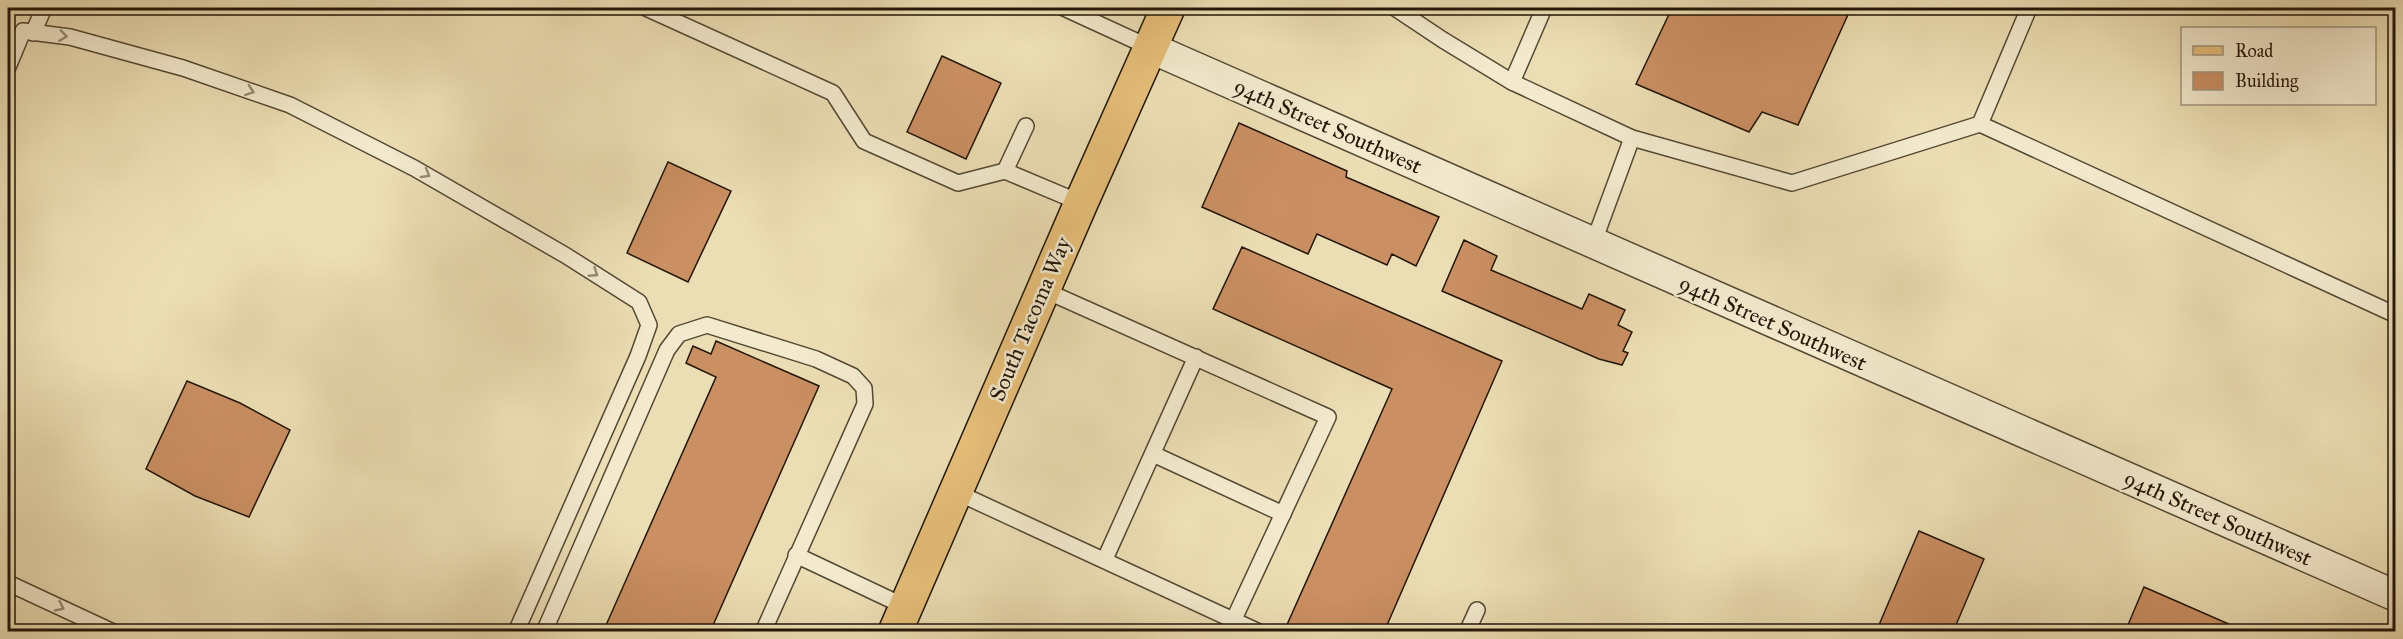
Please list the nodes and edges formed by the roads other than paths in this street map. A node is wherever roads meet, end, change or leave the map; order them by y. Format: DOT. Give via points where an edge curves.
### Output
graph roads {
  1 [pos="44,8"];
  2 [pos="646,8"];
  3 [pos="1064,8"];
  4 [pos="1168,8"];
  5 [pos="1395,8"];
  6 [pos="1544,8"];
  7 [pos="2030,8"];
  8 [pos="33,33"];
  9 [pos="1150,48"];
  10 [pos="8,67"];
  11 [pos="1512,82"];
  12 [pos="1980,124"];
  13 [pos="1026,126"];
  14 [pos="1632,138"];
  15 [pos="1005,171"];
  16 [pos="1081,202"];
  17 [pos="1593,244"];
  18 [pos="1044,290"];
  19 [pos="2396,315"];
  20 [pos="1196,357"];
  21 [pos="1153,454"];
  22 [pos="956,492"];
  23 [pos="1282,514"];
  24 [pos="796,555"];
  25 [pos="1105,559"];
  26 [pos="8,583"];
  27 [pos="2396,596"];
  28 [pos="1477,610"];
  29 [pos="900,619"];
  30 [pos="1234,619"];
  31 [pos="113,632"];
  32 [pos="516,632"];
  33 [pos="544,632"];
  34 [pos="763,632"];
  35 [pos="1259,632"];
  36 [pos="1467,632"];
  1 -- 8 [label="lane"];
  2 -- 15 [label="lane" via="833,93 864,141 958,183"];
  3 -- 9 [label="lane"];
  4 -- 9 [label="main road, South Tacoma Way"];
  5 -- 11 [label="lane"];
  6 -- 11 [label="lane"];
  7 -- 12 [label="lane"];
  8 -- 10 [label="lane" via="23,31"];
  8 -- 32 [label="lane, one-way" via="70,37 183,68 290,105 414,168 639,302 650,325"];
  9 -- 16 [label="main road, South Tacoma Way"];
  9 -- 17 [label="street, 94th Street Southwest"];
  11 -- 14 [label="lane"];
  12 -- 14 [label="lane" via="1792,183"];
  12 -- 19 [label="lane"];
  13 -- 15 [label="lane"];
  14 -- 17 [label="lane"];
  15 -- 16 [label="lane"];
  16 -- 18 [label="main road, South Tacoma Way"];
  17 -- 27 [label="street, 94th Street Southwest"];
  18 -- 20 [label="lane"];
  18 -- 22 [label="main road, South Tacoma Way"];
  20 -- 21 [label="lane"];
  20 -- 23 [label="lane" via="1328,417"];
  21 -- 23 [label="lane"];
  21 -- 25 [label="lane"];
  22 -- 25 [label="lane"];
  22 -- 29 [label="main road, South Tacoma Way"];
  23 -- 30 [label="lane"];
  24 -- 29 [label="lane"];
  24 -- 33 [label="lane" via="865,404 864,388 853,376 816,359 707,326 680,334 667,350"];
  24 -- 34 [label="lane"];
  25 -- 30 [label="lane"];
  26 -- 31 [label="lane, one-way"];
  28 -- 36 [label="lane"];
  30 -- 35 [label="lane"];
}
